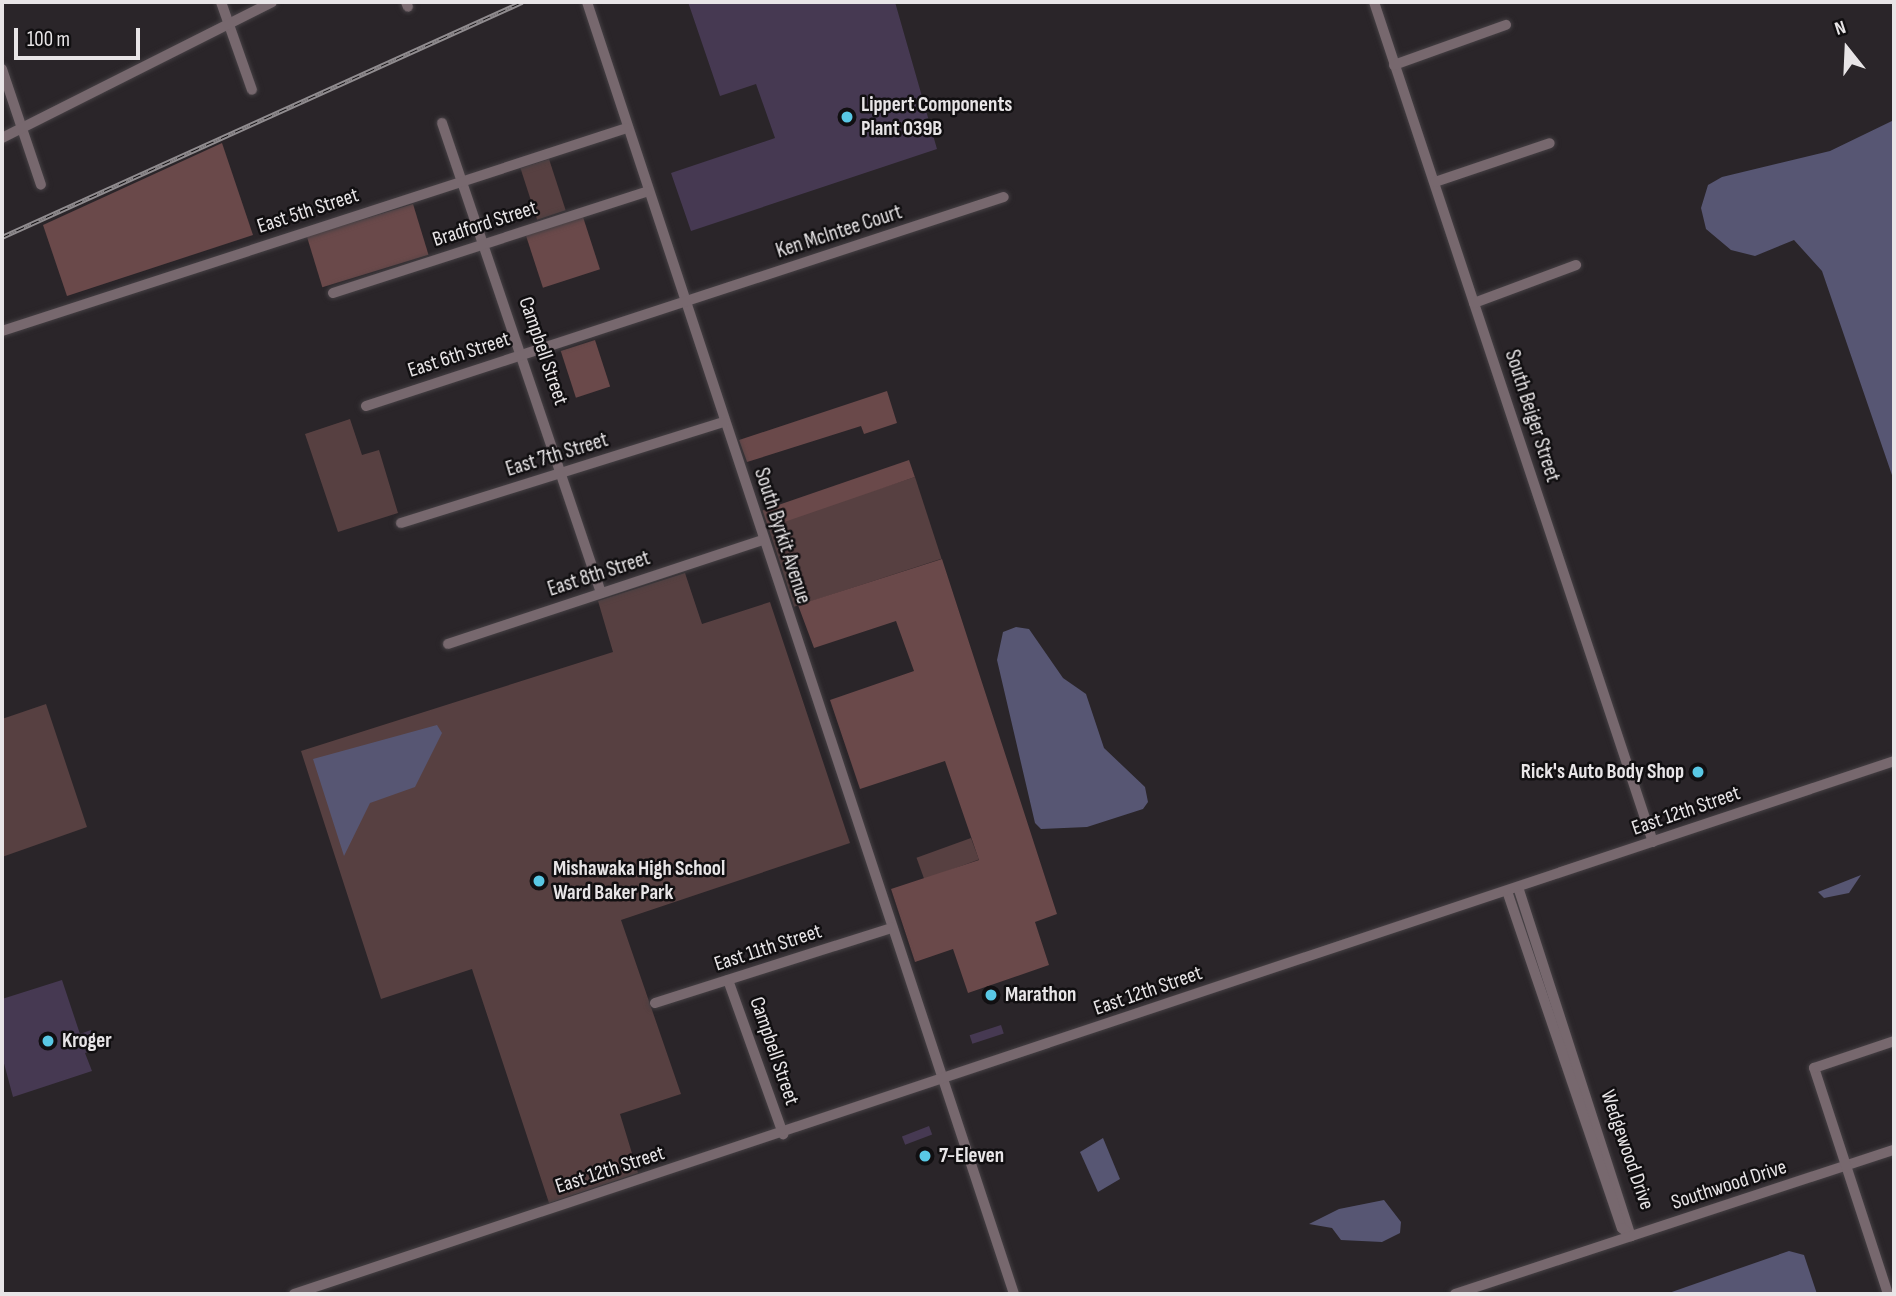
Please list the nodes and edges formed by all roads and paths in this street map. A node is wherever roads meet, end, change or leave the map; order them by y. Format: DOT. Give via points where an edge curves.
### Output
graph roads {
  1 [pos="221,2"];
  2 [pos="272,2"];
  3 [pos="587,2"];
  4 [pos="1374,2"];
  5 [pos="228,23"];
  6 [pos="1506,25"];
  7 [pos="1394,65"];
  8 [pos="2,69"];
  9 [pos="252,90"];
  10 [pos="442,123"];
  11 [pos="22,128"];
  12 [pos="627,128"];
  13 [pos="2,138"];
  14 [pos="1550,143"];
  15 [pos="462,182"];
  16 [pos="1435,182"];
  17 [pos="41,185"];
  18 [pos="648,191"];
  19 [pos="1004,197"];
  20 [pos="485,244"];
  21 [pos="1576,265"];
  22 [pos="333,293"];
  23 [pos="684,302"];
  24 [pos="1475,303"];
  25 [pos="2,331"];
  26 [pos="523,354"];
  27 [pos="366,406"];
  28 [pos="724,422"];
  29 [pos="564,472"];
  30 [pos="401,523"];
  31 [pos="763,540"];
  32 [pos="601,593"];
  33 [pos="447,644"];
  34 [pos="1894,761"];
  35 [pos="1653,842"];
  36 [pos="1513,889"];
  37 [pos="892,928"];
  38 [pos="728,981"];
  39 [pos="655,1003"];
  40 [pos="1894,1041"];
  41 [pos="943,1081"];
  42 [pos="783,1134"];
  43 [pos="1894,1150"];
  44 [pos="1846,1166"];
  45 [pos="1631,1236"];
  46 [pos="294,1294"];
  47 [pos="1014,1294"];
  48 [pos="1455,1294"];
  49 [pos="1888,1294"];
  1 -- 5 [label="street"];
  2 -- 5 [label="street"];
  3 -- 12 [label="street, South Byrkit Avenue"];
  4 -- 7 [label="street, South Beiger Street"];
  5 -- 9 [label="street"];
  5 -- 11 [label="street"];
  6 -- 7 [label="street"];
  7 -- 16 [label="street, South Beiger Street"];
  8 -- 11 [label="street"];
  10 -- 15 [label="street, Campbell Street"];
  11 -- 13 [label="street"];
  11 -- 17 [label="street"];
  12 -- 15 [label="street, East 5th Street"];
  12 -- 18 [label="street, South Byrkit Avenue"];
  14 -- 16 [label="street"];
  15 -- 20 [label="street, Campbell Street"];
  15 -- 25 [label="street, East 5th Street"];
  16 -- 24 [label="street, South Beiger Street"];
  18 -- 20 [label="street, Bradford Street"];
  18 -- 23 [label="street, South Byrkit Avenue"];
  19 -- 23 [label="street, Ken McIntee Court"];
  20 -- 22 [label="street, Bradford Street"];
  20 -- 26 [label="street, Campbell Street"];
  21 -- 24 [label="street"];
  23 -- 26 [label="street, East 6th Street"];
  23 -- 28 [label="street, South Byrkit Avenue"];
  24 -- 35 [label="street, South Beiger Street"];
  26 -- 27 [label="street, East 6th Street"];
  26 -- 29 [label="street, Campbell Street"];
  28 -- 29 [label="street, East 7th Street"];
  28 -- 31 [label="street, South Byrkit Avenue"];
  29 -- 30 [label="street, East 7th Street"];
  29 -- 32 [label="street, Campbell Street"];
  31 -- 32 [label="street, East 8th Street"];
  31 -- 37 [label="street, South Byrkit Avenue"];
  32 -- 33 [label="street, East 8th Street"];
  34 -- 35 [label="street, East 12th Street"];
  35 -- 36 [label="street, East 12th Street"];
  36 -- 41 [label="street, East 12th Street"];
  36 -- 45 [label="street, Wedgewood Drive"];
  37 -- 38 [label="street, East 11th Street"];
  37 -- 41 [label="street, South Byrkit Avenue"];
  38 -- 39 [label="street, East 11th Street"];
  38 -- 42 [label="street, Campbell Street"];
  40 -- 44 [label="street" via="1814,1068"];
  41 -- 42 [label="street, East 12th Street"];
  41 -- 47 [label="street, South Byrkit Avenue"];
  42 -- 46 [label="street, East 12th Street"];
  43 -- 44 [label="street, Southwood Drive"];
  44 -- 45 [label="street, Southwood Drive"];
  44 -- 49 [label="street"];
  45 -- 48 [label="street, Southwood Drive"];
}
